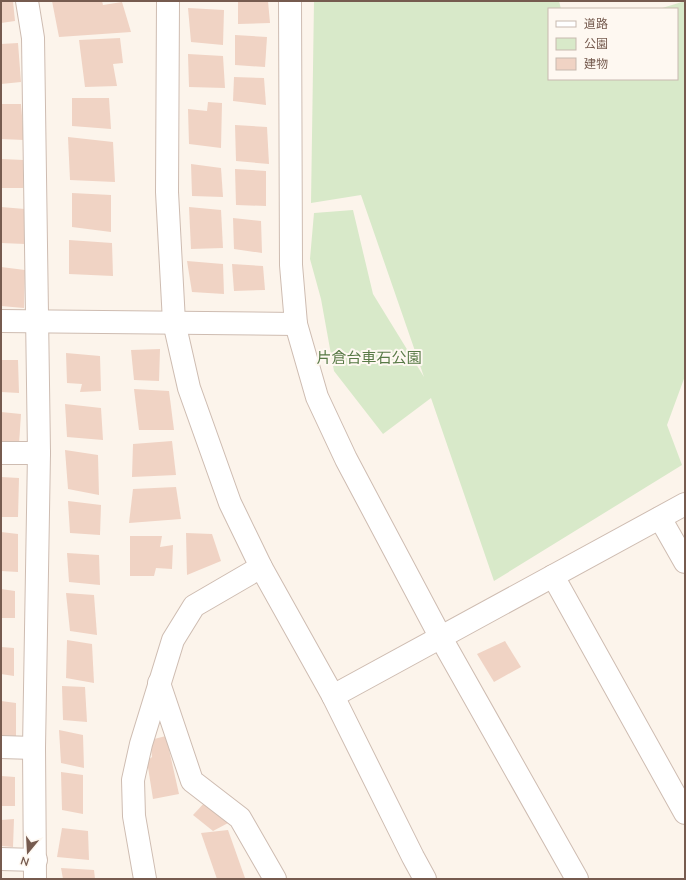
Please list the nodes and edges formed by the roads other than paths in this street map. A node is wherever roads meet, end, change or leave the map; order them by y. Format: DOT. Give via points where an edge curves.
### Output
graph roads {
  1 [pos="27,1"];
  2 [pos="168,1"];
  3 [pos="290,1"];
  4 [pos="1,321"];
  5 [pos="37,321"];
  6 [pos="174,322"];
  7 [pos="296,324"];
  8 [pos="1,453"];
  9 [pos="39,453"];
  10 [pos="685,504"];
  11 [pos="660,518"];
  12 [pos="685,562"];
  13 [pos="261,567"];
  14 [pos="553,576"];
  15 [pos="441,638"];
  16 [pos="159,683"];
  17 [pos="333,696"];
  18 [pos="1,747"];
  19 [pos="34,748"];
  20 [pos="685,813"];
  21 [pos="1,859"];
  22 [pos="36,870"];
  23 [pos="145,879"];
  24 [pos="275,879"];
  25 [pos="425,879"];
  26 [pos="577,879"];
  1 -- 5 [label="street" via="32,38"];
  2 -- 6 [label="street" via="167,192"];
  3 -- 7 [label="street" via="290,226"];
  4 -- 5 [label="street"];
  5 -- 6 [label="street"];
  5 -- 9 [label="street"];
  6 -- 7 [label="street"];
  6 -- 13 [label="street" via="189,388 230,504"];
  7 -- 15 [label="street" via="317,397 346,460"];
  8 -- 9 [label="street"];
  9 -- 19 [label="street"];
  10 -- 11 [label="street"];
  11 -- 12 [label="street"];
  11 -- 14 [label="street"];
  13 -- 16 [label="street" via="194,606 173,640"];
  13 -- 17 [label="street"];
  14 -- 15 [label="street"];
  14 -- 20 [label="street"];
  15 -- 17 [label="street"];
  15 -- 26 [label="street"];
  16 -- 23 [label="street" via="133,780 134,816"];
  16 -- 24 [label="street" via="192,781 240,818"];
  17 -- 25 [label="street"];
  18 -- 19 [label="street"];
  19 -- 22 [label="street"];
  21 -- 22 [label="street"];
}
